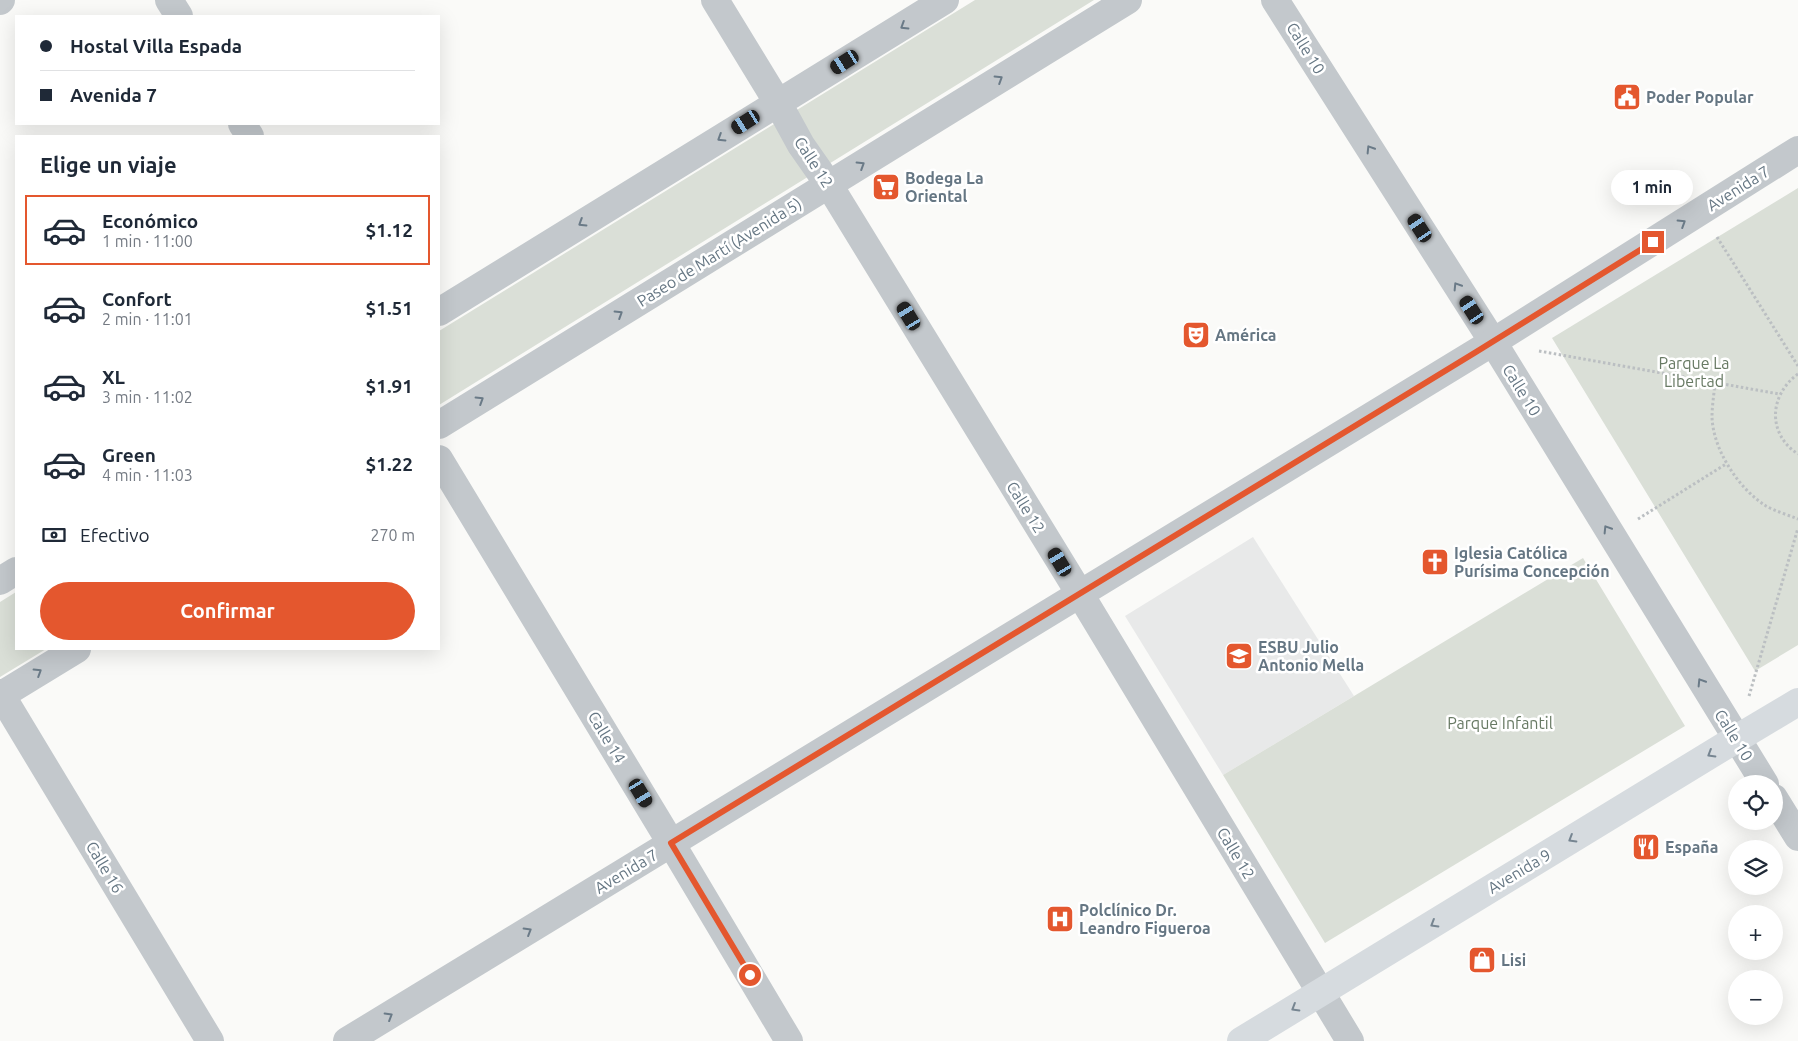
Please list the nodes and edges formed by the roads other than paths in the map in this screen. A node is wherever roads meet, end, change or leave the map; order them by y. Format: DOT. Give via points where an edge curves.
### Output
graph roads {
  1 [pos="169,0"];
  2 [pos="715,0"];
  3 [pos="945,0"];
  4 [pos="1128,0"];
  5 [pos="1275,0"];
  6 [pos="178,15"];
  7 [pos="778,103"];
  8 [pos="1798,150"];
  9 [pos="828,185"];
  10 [pos="440,311"];
  11 [pos="1493,342"];
  12 [pos="440,424"];
  13 [pos="440,461"];
  14 [pos="15,572"];
  15 [pos="0,581"];
  16 [pos="1080,594"];
  17 [pos="75,650"];
  18 [pos="0,695"];
  19 [pos="1798,702"];
  20 [pos="1736,738"];
  21 [pos="1759,775"];
  22 [pos="1783,813"];
  23 [pos="1798,837"];
  24 [pos="671,843"];
  25 [pos="1321,993"];
  26 [pos="210,1041"];
  27 [pos="347,1041"];
  28 [pos="789,1041"];
  29 [pos="1241,1041"];
  30 [pos="1350,1041"];
  1 -- 6 [label="street"];
  2 -- 7 [label="street, Calle 12"];
  3 -- 7 [label="street, one-way"];
  9 -- 4 [label="street, Paseo de Martí (Avenida 5), one-way"];
  11 -- 5 [label="street, Calle 10, one-way"];
  7 -- 9 [label="street, Calle 12"];
  7 -- 10 [label="street, one-way"];
  11 -- 8 [label="street, Avenida 7, one-way"];
  12 -- 9 [label="street, Paseo de Martí (Avenida 5), one-way"];
  9 -- 16 [label="street, Calle 12"];
  11 -- 16 [label="street, Avenida 7"];
  20 -- 11 [label="street, Calle 10, one-way"];
  13 -- 24 [label="street, Calle 14"];
  14 -- 15 [label="street"];
  16 -- 24 [label="street, Avenida 7"];
  16 -- 25 [label="street, Calle 12"];
  18 -- 17 [label="street, one-way"];
  18 -- 26 [label="street, Calle 16"];
  19 -- 20 [label="main road, Avenida 9"];
  20 -- 21 [label="street, Calle 10"];
  20 -- 25 [label="main road, Avenida 9, one-way"];
  22 -- 23 [label="street"];
  27 -- 24 [label="street, Avenida 7, one-way"];
  24 -- 28 [label="street, Calle 14"];
  25 -- 29 [label="main road, Avenida 9, one-way"];
  25 -- 30 [label="street, Calle 12"];
}
